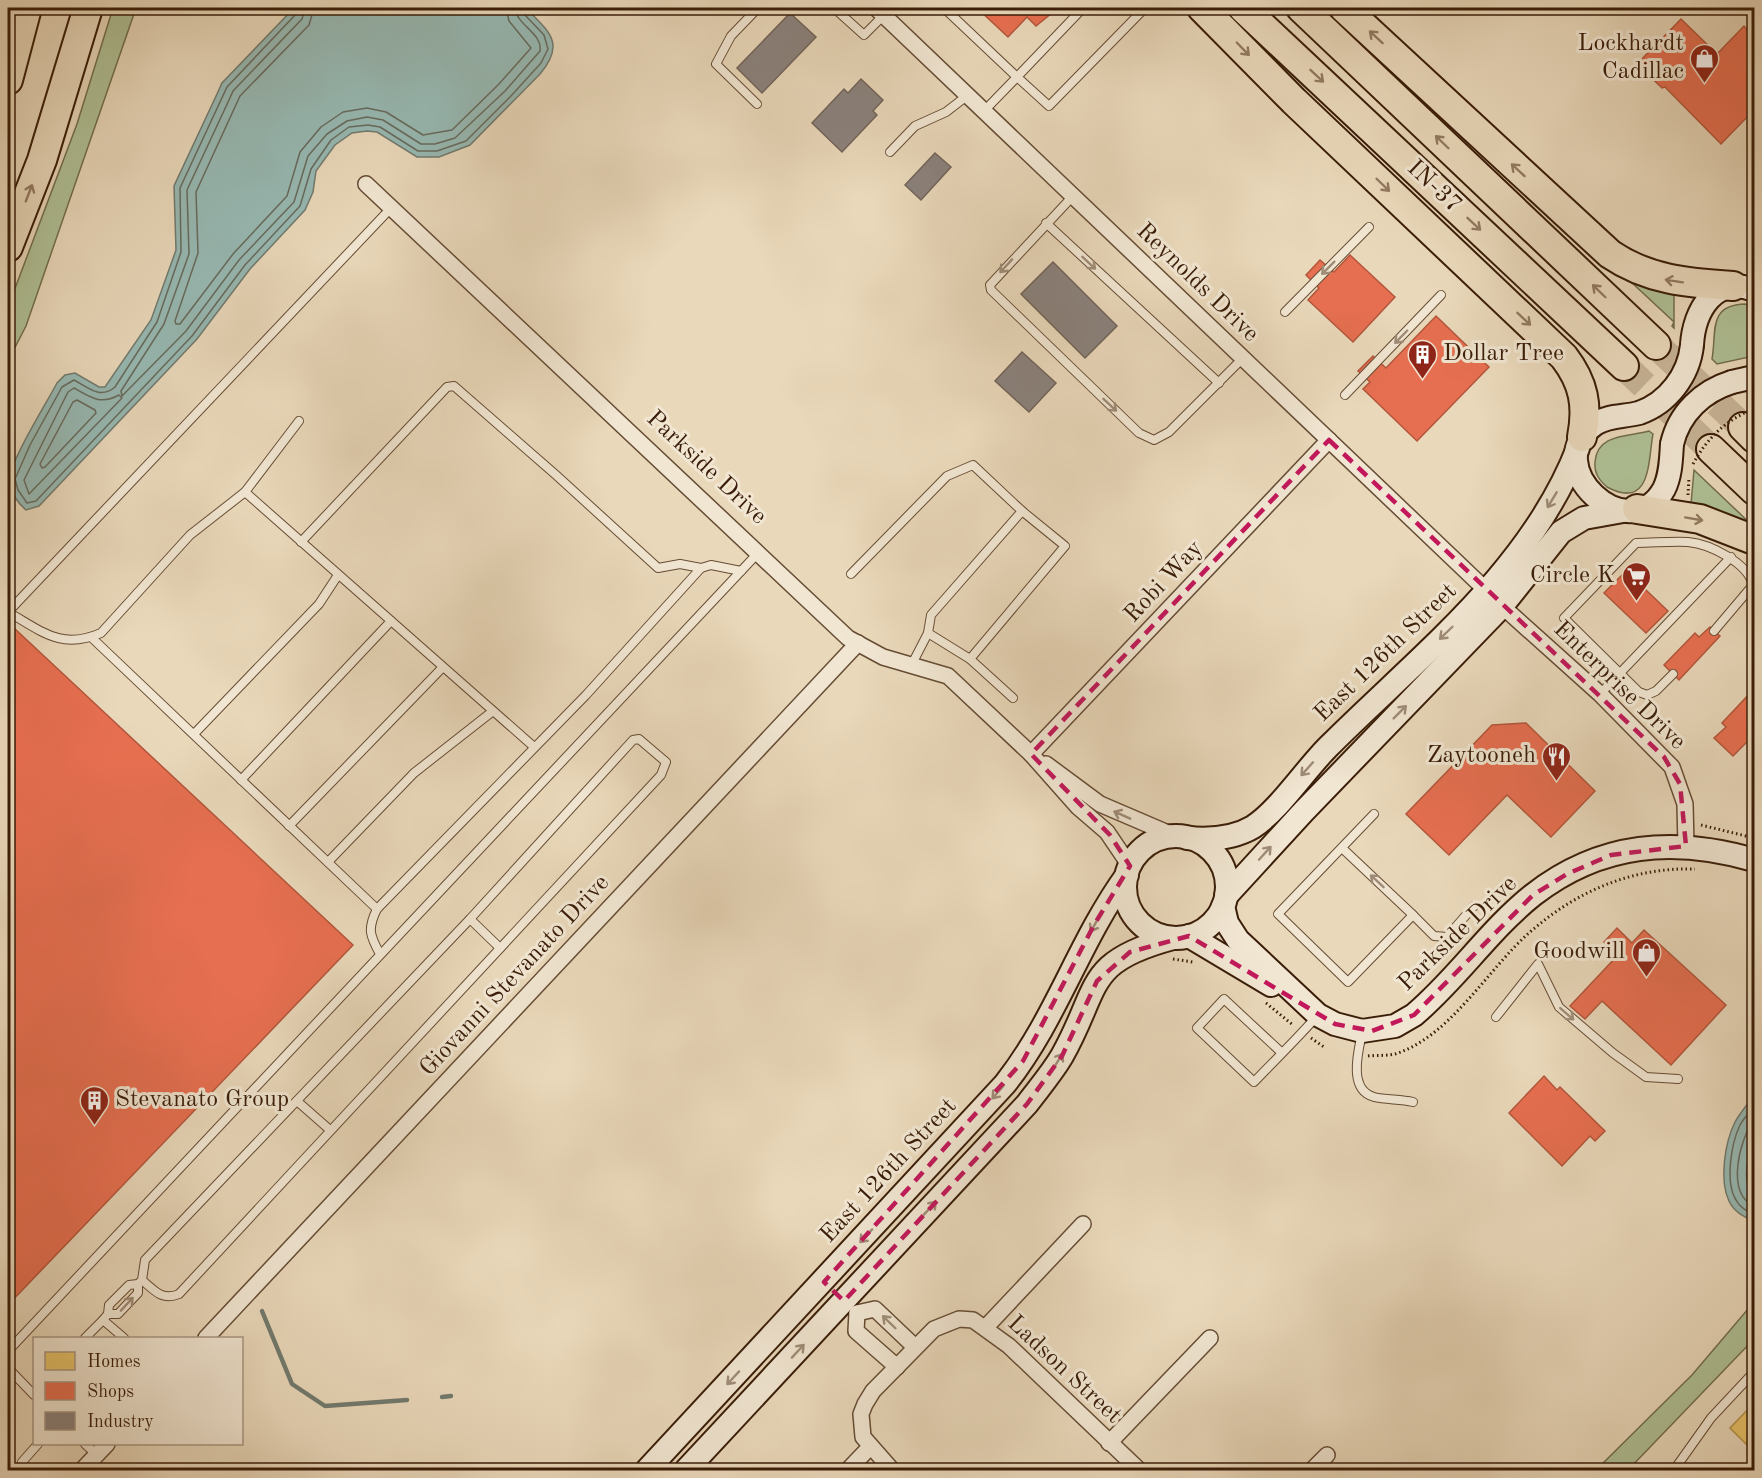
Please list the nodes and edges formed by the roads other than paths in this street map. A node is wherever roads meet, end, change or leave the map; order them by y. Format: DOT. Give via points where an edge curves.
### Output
graph roads {
  1 [pos="27,8"];
  2 [pos="88,8"];
  3 [pos="758,8"];
  4 [pos="834,8"];
  5 [pos="944,8"];
  6 [pos="1083,8"];
  7 [pos="1145,8"];
  8 [pos="1202,8"];
  9 [pos="1243,8"];
  10 [pos="1301,8"];
  11 [pos="1344,8"];
  12 [pos="1751,8"];
  13 [pos="880,11"];
  14 [pos="1755,11"];
  15 [pos="1017,76"];
  16 [pos="8,80"];
  17 [pos="968,95"];
  18 [pos="757,104"];
  19 [pos="984,111"];
  20 [pos="890,152"];
  21 [pos="366,184"];
  22 [pos="1073,196"];
  23 [pos="391,208"];
  24 [pos="1046,223"];
  25 [pos="1369,227"];
  26 [pos="8,247"];
  27 [pos="1746,287"];
  28 [pos="1441,295"];
  29 [pos="1285,312"];
  30 [pos="1656,345"];
  31 [pos="1243,358"];
  32 [pos="1624,366"];
  33 [pos="1755,377"];
  34 [pos="1220,383"];
  35 [pos="1345,395"];
  36 [pos="299,421"];
  37 [pos="1329,440"];
  38 [pos="1580,443"];
  39 [pos="1702,456"];
  40 [pos="1755,490"];
  41 [pos="245,492"];
  42 [pos="1630,510"];
  43 [pos="1022,511"];
  44 [pos="1755,540"];
  45 [pos="301,542"];
  46 [pos="758,553"];
  47 [pos="1731,557"];
  48 [pos="701,568"];
  49 [pos="741,571"];
  50 [pos="851,574"];
  51 [pos="338,575"];
  52 [pos="1495,599"];
  53 [pos="8,612"];
  54 [pos="391,621"];
  55 [pos="1714,631"];
  56 [pos="928,633"];
  57 [pos="91,637"];
  58 [pos="858,643"];
  59 [pos="970,659"];
  60 [pos="912,664"];
  61 [pos="443,667"];
  62 [pos="1620,672"];
  63 [pos="1673,674"];
  64 [pos="1600,694"];
  65 [pos="1013,698"];
  66 [pos="493,711"];
  67 [pos="194,734"];
  68 [pos="533,746"];
  69 [pos="1031,754"];
  70 [pos="242,780"];
  71 [pos="1374,814"];
  72 [pos="289,826"];
  73 [pos="1686,835"];
  74 [pos="1182,837"];
  75 [pos="1342,848"];
  76 [pos="1755,860"];
  77 [pos="328,862"];
  78 [pos="1128,871"];
  79 [pos="1225,901"];
  80 [pos="1474,906"];
  81 [pos="377,909"];
  82 [pos="1413,915"];
  83 [pos="470,919"];
  84 [pos="1181,937"];
  85 [pos="500,948"];
  86 [pos="380,954"];
  87 [pos="1309,1017"];
  88 [pos="1496,1017"];
  89 [pos="1362,1031"];
  90 [pos="1282,1053"];
  91 [pos="1678,1079"];
  92 [pos="297,1101"];
  93 [pos="1413,1102"];
  94 [pos="330,1130"];
  95 [pos="1083,1224"];
  96 [pos="140,1282"];
  97 [pos="824,1282"];
  98 [pos="851,1307"];
  99 [pos="106,1317"];
  100 [pos="986,1327"];
  101 [pos="86,1337"];
  102 [pos="123,1337"];
  103 [pos="207,1337"];
  104 [pos="1210,1338"];
  105 [pos="915,1347"];
  106 [pos="8,1351"];
  107 [pos="897,1367"];
  108 [pos="8,1368"];
  109 [pos="1755,1372"];
  110 [pos="33,1393"];
  111 [pos="1109,1443"];
  112 [pos="36,1445"];
  113 [pos="870,1447"];
  114 [pos="102,1449"];
  115 [pos="1327,1455"];
  116 [pos="22,1462"];
  117 [pos="82,1470"];
  118 [pos="647,1470"];
  119 [pos="686,1470"];
  120 [pos="848,1470"];
  121 [pos="892,1470"];
  122 [pos="1139,1470"];
  123 [pos="1312,1470"];
  124 [pos="1674,1470"];
  1 -- 16 [label="highway"];
  26 -- 2 [label="highway, one-way" via="42,160"];
  3 -- 18 [label="lane" via="731,36 716,64"];
  4 -- 13 [label="lane" via="864,35"];
  5 -- 15 [label="lane"];
  6 -- 15 [label="lane"];
  7 -- 15 [label="lane" via="1049,106"];
  8 -- 38 [label="highway, one-way" via="1294,101 1564,357 1584,393 1586,417"];
  9 -- 32 [label="highway, IN-37, one-way"];
  30 -- 10 [label="highway, IN-37, one-way"];
  27 -- 11 [label="highway, one-way" via="1667,280 1610,254"];
  12 -- 14 [label="street"];
  13 -- 17 [label="street, Reynolds Drive"];
  15 -- 19 [label="lane"];
  17 -- 19 [label="street, Reynolds Drive"];
  17 -- 20 [label="lane" via="946,112 915,126"];
  19 -- 22 [label="street, Reynolds Drive"];
  21 -- 23 [label="street, Parkside Drive"];
  22 -- 24 [label="lane"];
  22 -- 31 [label="street, Reynolds Drive"];
  23 -- 46 [label="street, Parkside Drive"];
  23 -- 53 [label="lane"];
  24 -- 34 [label="lane, one-way"];
  24 -- 34 [label="lane, one-way" via="992,281 991,290 1139,433 1154,440 1169,432"];
  25 -- 29 [label="lane, one-way"];
  27 -- 38 [label="main road, bridge" via="1720,289 1701,308 1688,366 1676,385 1654,406 1602,420"];
  28 -- 35 [label="lane, one-way"];
  31 -- 34 [label="lane"];
  31 -- 37 [label="street, Reynolds Drive"];
  33 -- 42 [label="main road, bridge" via="1711,390 1694,404 1682,419 1672,444 1665,488 1657,498"];
  36 -- 41 [label="lane"];
  37 -- 52 [label="street, Reynolds Drive"];
  37 -- 69 [label="street, Robi Way"];
  38 -- 42 [label="main road" via="1577,465 1586,487 1602,502"];
  38 -- 52 [label="main road, East 126th Street, one-way" via="1566,476"];
  39 -- 40 [label="highway"];
  41 -- 45 [label="lane"];
  41 -- 57 [label="lane" via="190,535 101,633"];
  42 -- 44 [label="highway, one-way" via="1701,519"];
  42 -- 52 [label="main road, East 126th Street" via="1590,516 1569,526"];
  43 -- 50 [label="lane" via="973,465 947,476"];
  43 -- 56 [label="lane" via="931,615"];
  43 -- 59 [label="lane" via="1065,546"];
  45 -- 48 [label="lane" via="447,387 454,386 658,568 680,564"];
  45 -- 51 [label="lane"];
  46 -- 49 [label="lane"];
  46 -- 58 [label="street, Parkside Drive"];
  47 -- 55 [label="lane" via="1751,576 1753,585"];
  47 -- 62 [label="lane"];
  47 -- 62 [label="lane" via="1691,542 1636,543 1592,588 1564,618"];
  48 -- 49 [label="lane" via="711,565"];
  48 -- 68 [label="lane" via="586,695"];
  49 -- 86 [label="lane"];
  51 -- 54 [label="lane"];
  51 -- 67 [label="lane" via="319,604"];
  52 -- 64 [label="street, Enterprise Drive"];
  52 -- 74 [label="main road, East 126th Street, one-way" via="1321,754 1261,821 1226,837"];
  79 -- 52 [label="main road, East 126th Street, one-way"];
  53 -- 57 [label="lane" via="56,640 82,641"];
  54 -- 61 [label="lane"];
  54 -- 70 [label="lane"];
  56 -- 59 [label="lane"];
  56 -- 60 [label="lane"];
  57 -- 67 [label="lane"];
  58 -- 60 [label="street, Parkside Drive" via="883,657"];
  58 -- 103 [label="street, Giovanni Stevanato Drive"];
  59 -- 65 [label="lane"];
  60 -- 69 [label="street, Parkside Drive" via="948,676"];
  61 -- 66 [label="lane"];
  61 -- 72 [label="lane"];
  62 -- 63 [label="lane" via="1639,692 1647,694 1656,691"];
  62 -- 64 [label="lane"];
  64 -- 73 [label="street, Enterprise Drive" via="1672,767 1680,784"];
  66 -- 68 [label="lane"];
  66 -- 77 [label="lane" via="414,773"];
  67 -- 70 [label="lane"];
  68 -- 81 [label="lane"];
  74 -- 69 [label="street, Parkside Drive, one-way" via="1124,817 1100,804"];
  69 -- 78 [label="street, Parkside Drive" via="1055,783 1107,832"];
  70 -- 72 [label="lane"];
  71 -- 75 [label="lane"];
  72 -- 77 [label="lane"];
  73 -- 76 [label="main road, Parkside Drive"];
  73 -- 89 [label="main road, Parkside Drive" via="1665,845 1611,855 1567,874 1533,895 1414,1015 1395,1026"];
  74 -- 78 [label="main road" via="1162,838 1149,844"];
  74 -- 79 [label="main road" via="1207,847 1221,864 1227,885"];
  82 -- 75 [label="lane, one-way"];
  75 -- 82 [label="lane" via="1278,914 1340,975 1348,982"];
  77 -- 81 [label="lane"];
  78 -- 84 [label="main road" via="1126,897 1135,917 1151,932"];
  78 -- 97 [label="main road, East 126th Street, one-way" via="1095,925 1050,1018 1023,1060 987,1105"];
  79 -- 84 [label="main road" via="1210,925"];
  79 -- 87 [label="main road, Parkside Drive" via="1227,923 1238,940"];
  80 -- 82 [label="lane" via="1447,937 1434,936"];
  81 -- 86 [label="lane" via="369,924 369,934"];
  83 -- 85 [label="lane"];
  83 -- 85 [label="lane" via="633,740 639,739 666,762 661,775"];
  83 -- 92 [label="lane"];
  84 -- 87 [label="main road, Parkside Drive"];
  98 -- 84 [label="main road, one-way" via="1041,1086 1062,1056 1091,991 1105,970 1137,948"];
  85 -- 94 [label="lane"];
  86 -- 106 [label="lane"];
  87 -- 89 [label="main road, Parkside Drive"];
  87 -- 90 [label="lane"];
  88 -- 91 [label="lane, one-way" via="1538,964 1559,1007 1613,1053 1646,1077"];
  89 -- 93 [label="lane" via="1359,1084 1375,1097"];
  90 -- 90 [label="lane" via="1254,1082 1197,1028 1224,999"];
  92 -- 94 [label="lane"];
  92 -- 96 [label="lane" via="145,1260"];
  94 -- 96 [label="lane" via="179,1294 170,1298 160,1296"];
  95 -- 100 [label="street"];
  96 -- 99 [label="lane" via="129,1285 110,1305"];
  99 -- 96 [label="lane, one-way" via="118,1314 138,1293"];
  97 -- 98 [label="street"];
  97 -- 118 [label="main road, East 126th Street, one-way"];
  105 -- 98 [label="street, one-way" via="875,1309"];
  98 -- 107 [label="street" via="856,1331"];
  119 -- 98 [label="main road, one-way"];
  99 -- 101 [label="lane"];
  99 -- 102 [label="lane"];
  100 -- 105 [label="street, Ladson Street" via="973,1320 946,1322"];
  100 -- 111 [label="street, Ladson Street"];
  104 -- 111 [label="street"];
  105 -- 107 [label="street, Ladson Street"];
  107 -- 113 [label="street, Ladson Street" via="873,1391 861,1414 863,1437"];
  108 -- 110 [label="lane"];
  109 -- 124 [label="lane" via="1712,1418"];
  111 -- 122 [label="street, Ladson Street"];
  112 -- 116 [label="lane"];
  113 -- 120 [label="street"];
  113 -- 121 [label="street"];
  114 -- 117 [label="street"];
  115 -- 123 [label="street"];
}
